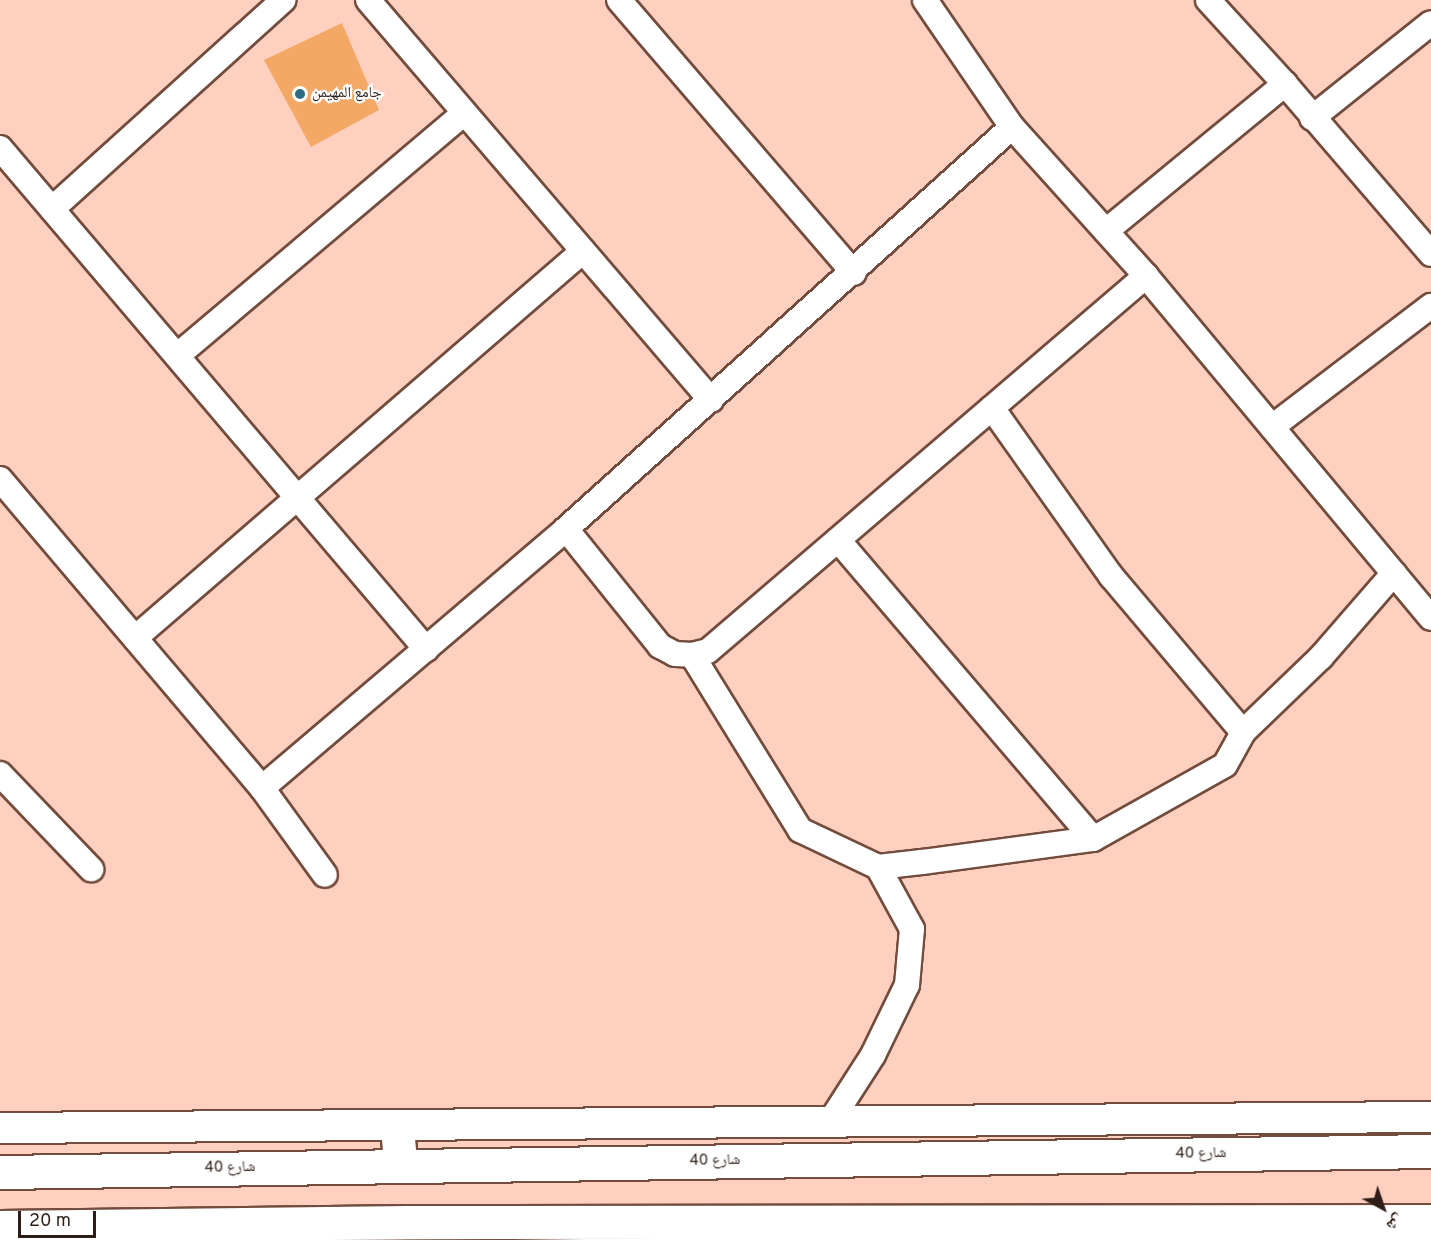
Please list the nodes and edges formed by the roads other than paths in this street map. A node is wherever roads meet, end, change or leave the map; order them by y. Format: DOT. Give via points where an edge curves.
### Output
graph roads {
  1 [pos="283,0"];
  2 [pos="368,0"];
  3 [pos="619,0"];
  4 [pos="925,0"];
  5 [pos="1208,0"];
  6 [pos="1431,23"];
  7 [pos="1285,84"];
  8 [pos="464,113"];
  9 [pos="1312,118"];
  10 [pos="1012,127"];
  11 [pos="0,148"];
  12 [pos="52,209"];
  13 [pos="1106,231"];
  14 [pos="583,251"];
  15 [pos="1431,254"];
  16 [pos="854,273"];
  17 [pos="1146,276"];
  18 [pos="1431,306"];
  19 [pos="178,355"];
  20 [pos="711,400"];
  21 [pos="992,408"];
  22 [pos="1272,427"];
  23 [pos="0,479"];
  24 [pos="299,498"];
  25 [pos="566,530"];
  26 [pos="838,540"];
  27 [pos="1394,573"];
  28 [pos="1431,618"];
  29 [pos="135,638"];
  30 [pos="426,649"];
  31 [pos="692,655"];
  32 [pos="1243,732"];
  33 [pos="0,774"];
  34 [pos="262,788"];
  35 [pos="1093,839"];
  36 [pos="878,867"];
  37 [pos="91,869"];
  38 [pos="325,875"];
  39 [pos="1431,1117"];
  40 [pos="830,1122"];
  41 [pos="396,1126"];
  42 [pos="0,1128"];
  43 [pos="1431,1151"];
  44 [pos="400,1165"];
  45 [pos="0,1172"];
  46 [pos="1431,1221"];
  47 [pos="0,1227"];
  48 [pos="1193,1251"];
  49 [pos="1066,1252"];
  50 [pos="1431,1252"];
  51 [pos="0,1253"];
  52 [pos="815,1254"];
  53 [pos="1337,1254"];
  54 [pos="1368,1254"];
  55 [pos="322,1255"];
  56 [pos="688,1255"];
  1 -- 12 [label="street"];
  2 -- 8 [label="street"];
  3 -- 16 [label="street"];
  4 -- 10 [label="street"];
  5 -- 7 [label="street"];
  6 -- 9 [label="street"];
  7 -- 9 [label="street"];
  7 -- 13 [label="street"];
  8 -- 14 [label="street"];
  8 -- 19 [label="street"];
  9 -- 15 [label="street"];
  10 -- 13 [label="street"];
  10 -- 16 [label="street"];
  11 -- 12 [label="street"];
  12 -- 19 [label="street"];
  13 -- 17 [label="street"];
  14 -- 20 [label="street"];
  14 -- 24 [label="street"];
  16 -- 20 [label="street"];
  17 -- 21 [label="street"];
  17 -- 22 [label="street"];
  18 -- 22 [label="street"];
  19 -- 24 [label="street"];
  20 -- 25 [label="street"];
  21 -- 26 [label="street"];
  21 -- 32 [label="street" via="1111,576"];
  22 -- 27 [label="street"];
  23 -- 29 [label="street"];
  24 -- 29 [label="street"];
  24 -- 30 [label="street"];
  25 -- 30 [label="street"];
  25 -- 31 [label="street" via="660,646 675,654"];
  26 -- 31 [label="street" via="708,651"];
  26 -- 35 [label="street"];
  27 -- 28 [label="street"];
  27 -- 32 [label="street" via="1321,657"];
  29 -- 34 [label="street"];
  30 -- 34 [label="street"];
  31 -- 36 [label="street" via="800,830"];
  32 -- 35 [label="street" via="1225,765"];
  33 -- 37 [label="street"];
  34 -- 38 [label="street"];
  35 -- 36 [label="street"];
  36 -- 40 [label="street" via="912,929 907,985 873,1055"];
  39 -- 40 [label="street"];
  40 -- 41 [label="street"];
  41 -- 42 [label="street"];
  41 -- 44 [label="main road"];
  43 -- 44 [label="main road, شارع 40"];
  44 -- 45 [label="main road, شارع 40"];
  46 -- 47 [label="main road" via="408,1222"];
  48 -- 49 [label="street"];
  48 -- 53 [label="street"];
  49 -- 52 [label="street"];
  50 -- 54 [label="street"];
  51 -- 55 [label="street"];
  52 -- 56 [label="street"];
  53 -- 54 [label="street"];
  55 -- 56 [label="street"];
}
